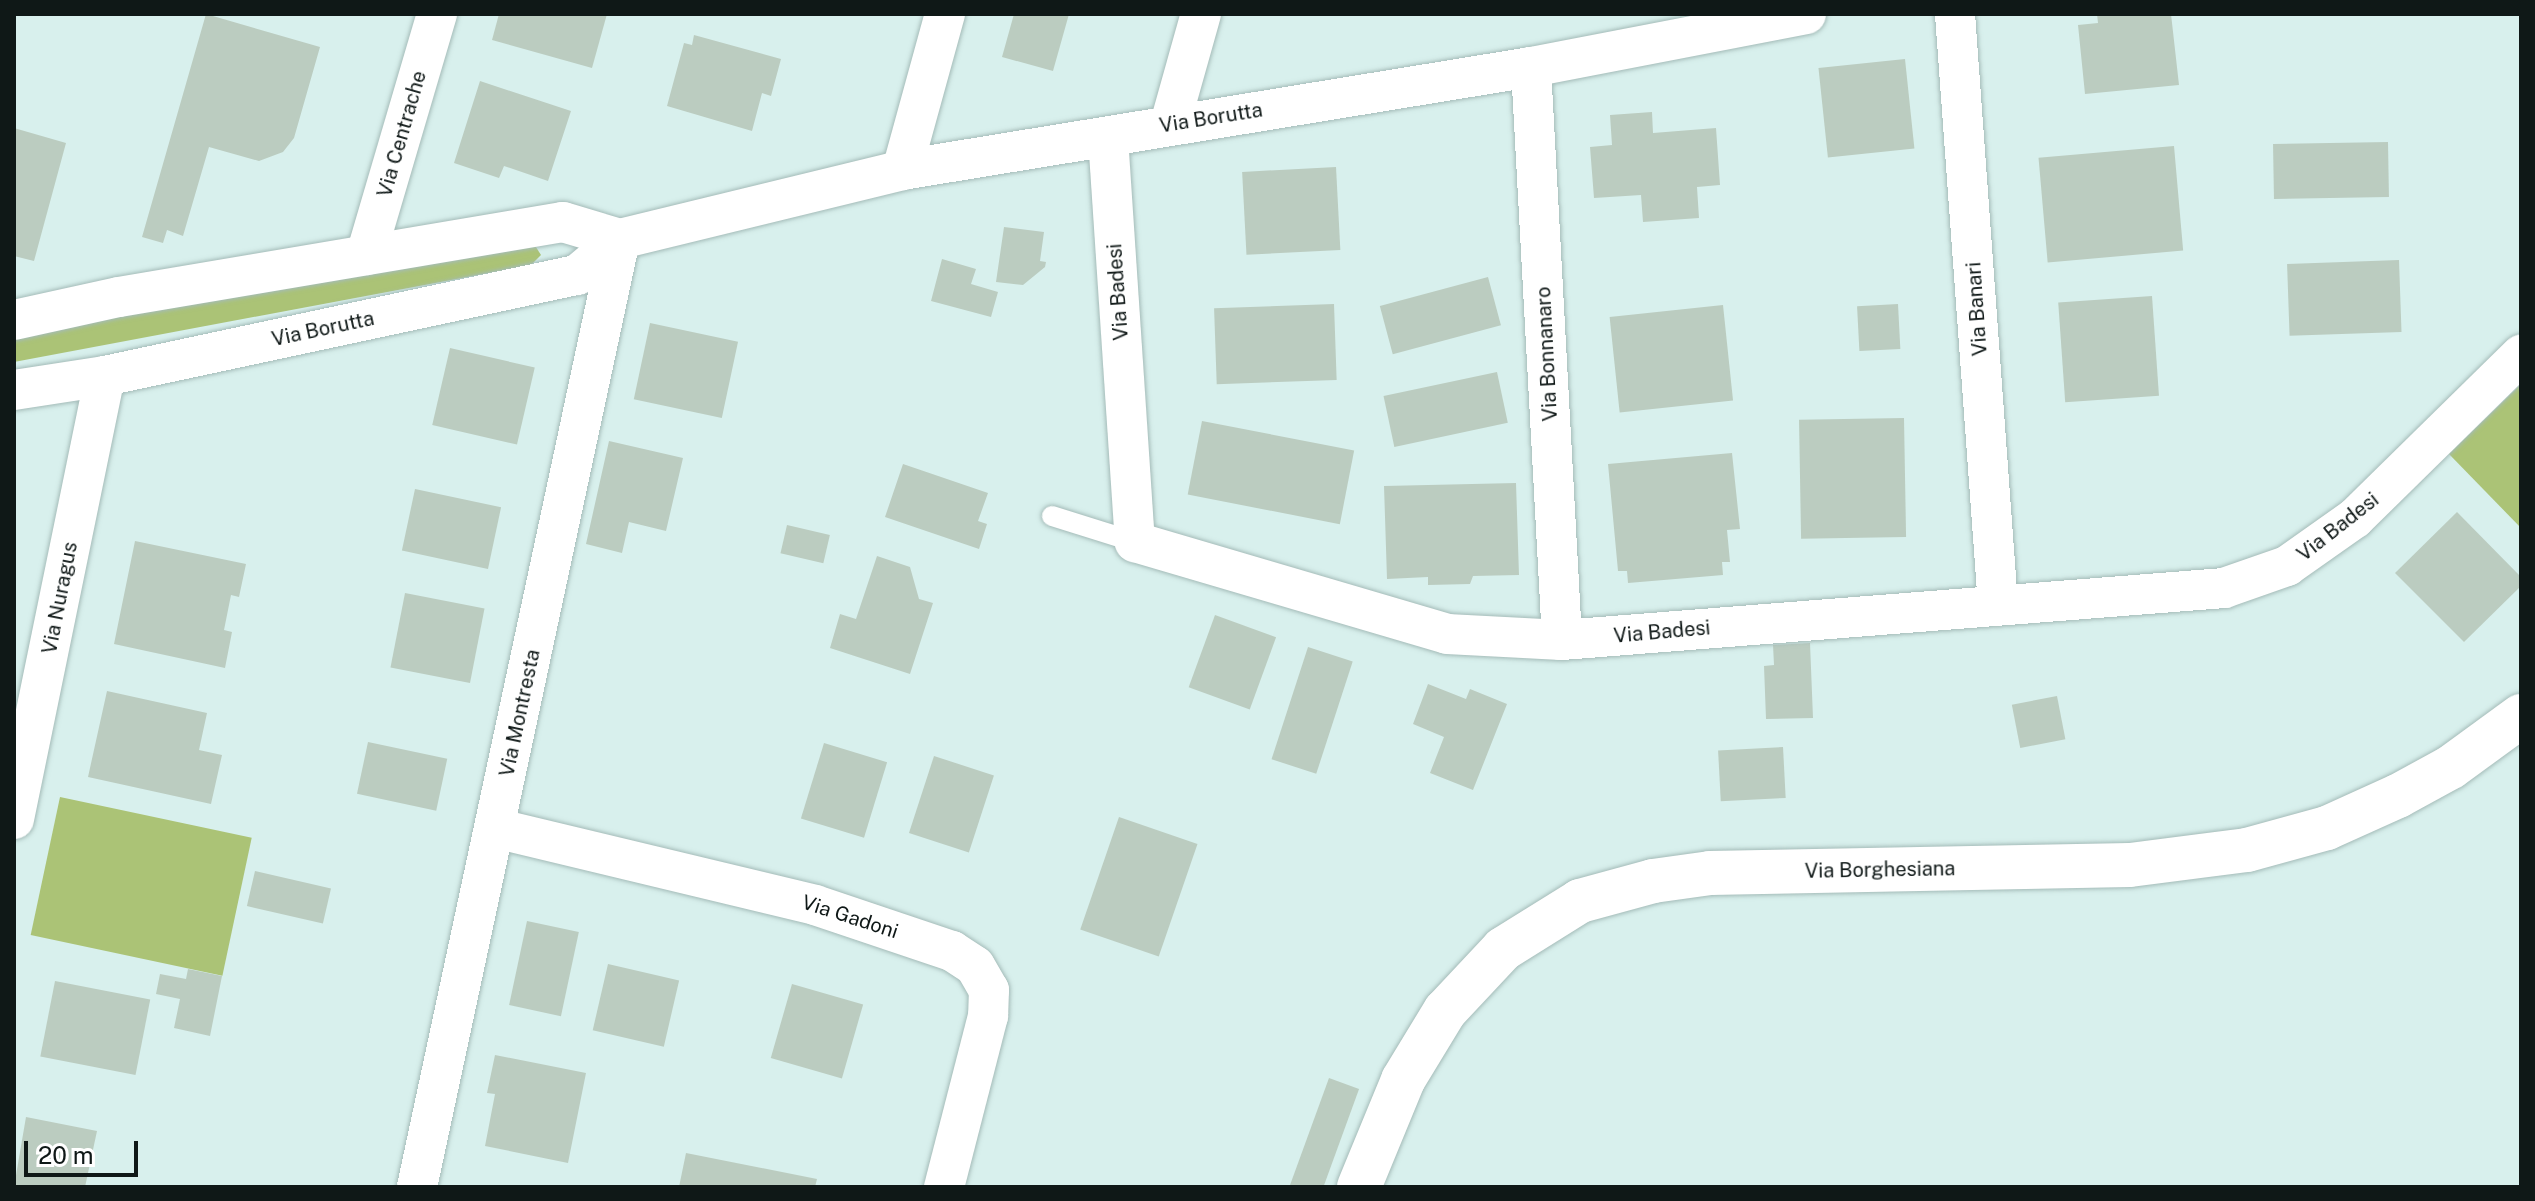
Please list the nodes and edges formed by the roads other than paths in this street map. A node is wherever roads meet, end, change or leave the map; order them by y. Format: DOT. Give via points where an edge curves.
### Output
graph roads {
  1 [pos="437,14"];
  2 [pos="945,14"];
  3 [pos="1201,14"];
  4 [pos="1806,14"];
  5 [pos="1955,14"];
  6 [pos="1531,67"];
  7 [pos="1170,124"];
  8 [pos="1108,137"];
  9 [pos="902,170"];
  10 [pos="620,239"];
  11 [pos="366,255"];
  12 [pos="14,320"];
  13 [pos="2521,355"];
  14 [pos="105,376"];
  15 [pos="14,390"];
  16 [pos="1052,516"];
  17 [pos="1135,542"];
  18 [pos="1998,605"];
  19 [pos="1562,640"];
  20 [pos="2521,716"];
  21 [pos="14,819"];
  22 [pos="495,828"];
  23 [pos="417,1187"];
  24 [pos="944,1187"];
  25 [pos="1359,1187"];
  1 -- 11 [label="street, Via Centrache"];
  2 -- 9 [label="street"];
  3 -- 7 [label="street"];
  4 -- 6 [label="street, Via Borutta"];
  5 -- 18 [label="street, Via Banari"];
  6 -- 7 [label="street, Via Borutta"];
  6 -- 19 [label="street, Via Bonnanaro"];
  7 -- 8 [label="street, Via Borutta"];
  8 -- 9 [label="street, Via Borutta"];
  8 -- 17 [label="street, Via Badesi"];
  9 -- 10 [label="street, Via Borutta"];
  10 -- 11 [label="street" via="563,222"];
  10 -- 14 [label="street, Via Borutta" via="577,275"];
  10 -- 22 [label="street, Via Montresta"];
  11 -- 12 [label="street"];
  13 -- 18 [label="street, Via Badesi" via="2369,506 2287,566 2201,593"];
  14 -- 15 [label="street, Via Borutta"];
  14 -- 21 [label="street, Via Nuragus"];
  16 -- 17 [label="lane"];
  17 -- 19 [label="street, Via Badesi" via="1411,627 1504,641"];
  18 -- 19 [label="street, Via Badesi"];
  20 -- 25 [label="street, Via Borghesiana" via="2451,767 2398,796 2327,828 2247,850 2130,865 1710,873 1653,881 1580,901 1496,955 1445,1011 1403,1080"];
  22 -- 23 [label="street, Via Montresta"];
  22 -- 24 [label="street, Via Gadoni" via="815,905 952,951 975,966 989,990 988,1016"];
}
